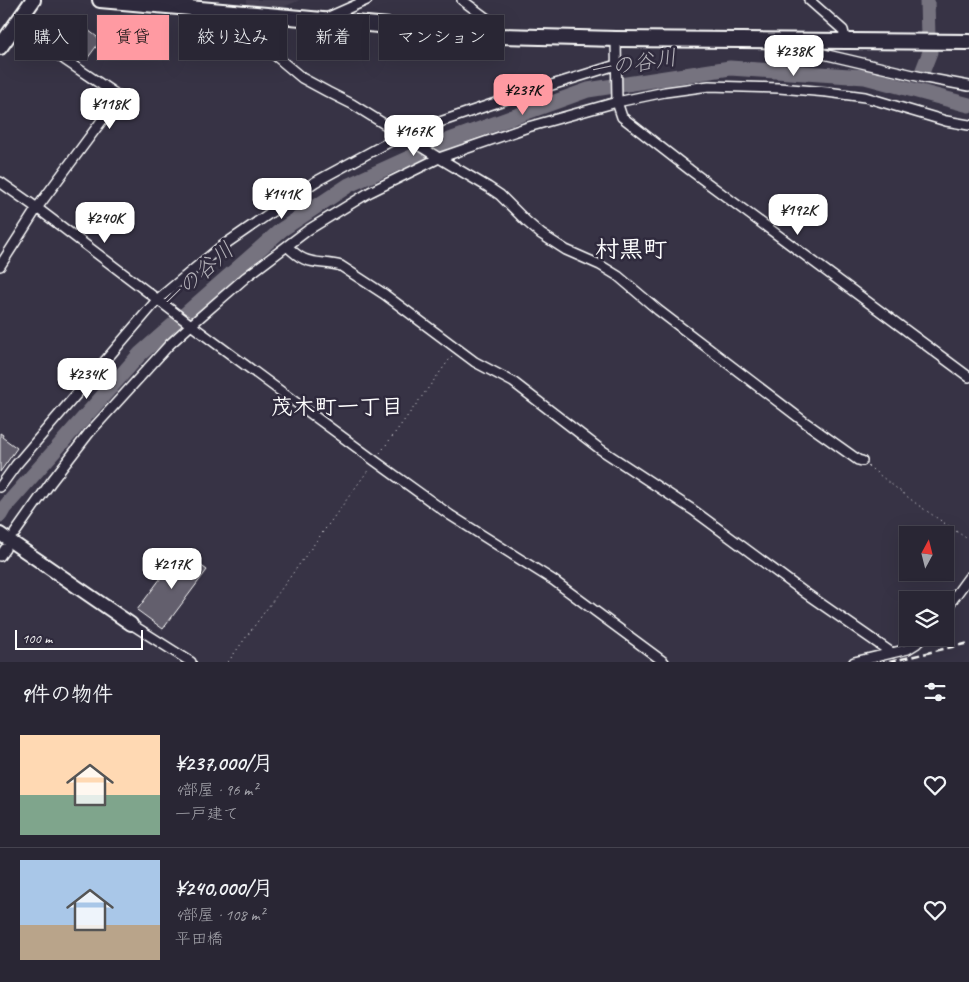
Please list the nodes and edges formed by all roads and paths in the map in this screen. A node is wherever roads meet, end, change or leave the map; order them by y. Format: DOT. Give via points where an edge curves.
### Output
graph roads {
  1 [pos="33,0"];
  2 [pos="100,0"];
  3 [pos="367,0"];
  4 [pos="462,0"];
  5 [pos="809,0"];
  6 [pos="222,11"];
  7 [pos="23,15"];
  8 [pos="334,15"];
  9 [pos="482,15"];
  10 [pos="297,18"];
  11 [pos="15,27"];
  12 [pos="504,36"];
  13 [pos="616,39"];
  14 [pos="799,41"];
  15 [pos="846,42"];
  16 [pos="969,42"];
  17 [pos="0,47"];
  18 [pos="65,60"];
  19 [pos="616,65"];
  20 [pos="969,86"];
  21 [pos="617,102"];
  22 [pos="969,125"];
  23 [pos="402,136"];
  24 [pos="439,158"];
  25 [pos="0,182"];
  26 [pos="37,208"];
  27 [pos="287,246"];
  28 [pos="0,266"];
  29 [pos="158,299"];
  30 [pos="191,325"];
  31 [pos="457,349"];
  32 [pos="969,377"];
  33 [pos="375,461"];
  34 [pos="862,461"];
  35 [pos="0,488"];
  36 [pos="969,540"];
  37 [pos="6,542"];
  38 [pos="969,577"];
  39 [pos="954,598"];
  40 [pos="131,624"];
  41 [pos="913,646"];
  42 [pos="892,653"];
  43 [pos="183,662"];
  44 [pos="191,662"];
  45 [pos="228,662"];
  46 [pos="664,662"];
  47 [pos="854,662"];
  1 -- 7 [label="main road"];
  2 -- 6 [label="main road"];
  3 -- 8 [label="street"];
  4 -- 9 [label="street"];
  5 -- 15 [label="street" via="843,30"];
  6 -- 10 [label="main road"];
  6 -- 23 [label="street" via="302,78 352,104"];
  11 -- 17 [label="main road"];
  12 -- 13 [label="main road"];
  13 -- 14 [label="main road"];
  13 -- 19 [label="street"];
  14 -- 15 [label="main road"];
  14 -- 20 [label="street" via="806,50"];
  15 -- 16 [label="main road"];
  18 -- 26 [label="street" via="117,95 117,100"];
  19 -- 21 [label="street"];
  19 -- 23 [label="street"];
  21 -- 22 [label="street" via="709,86 779,88 865,97"];
  21 -- 24 [label="street" via="528,127"];
  21 -- 32 [label="street" via="622,117"];
  23 -- 24 [label="street"];
  23 -- 29 [label="street" via="315,182 218,249"];
  24 -- 27 [label="street" via="370,192"];
  24 -- 34 [label="street" via="500,195 541,234 618,276 665,316"];
  25 -- 26 [label="street"];
  26 -- 28 [label="street"];
  26 -- 29 [label="street"];
  27 -- 30 [label="street" via="246,276"];
  27 -- 31 [label="street" via="304,259 341,266"];
  29 -- 30 [label="street"];
  29 -- 35 [label="street"];
  30 -- 33 [label="street"];
  30 -- 37 [label="street" via="89,433"];
  31 -- 33 [label="path"];
  31 -- 42 [label="street" via="513,382 600,449 693,510"];
  33 -- 45 [label="path"];
  33 -- 46 [label="street" via="450,515 554,580"];
  34 -- 36 [label="path"];
  37 -- 40 [label="street"];
  38 -- 39 [label="street"];
  40 -- 43 [label="street"];
  40 -- 44 [label="street"];
  41 -- 42 [label="street"];
  42 -- 47 [label="street"];
}
